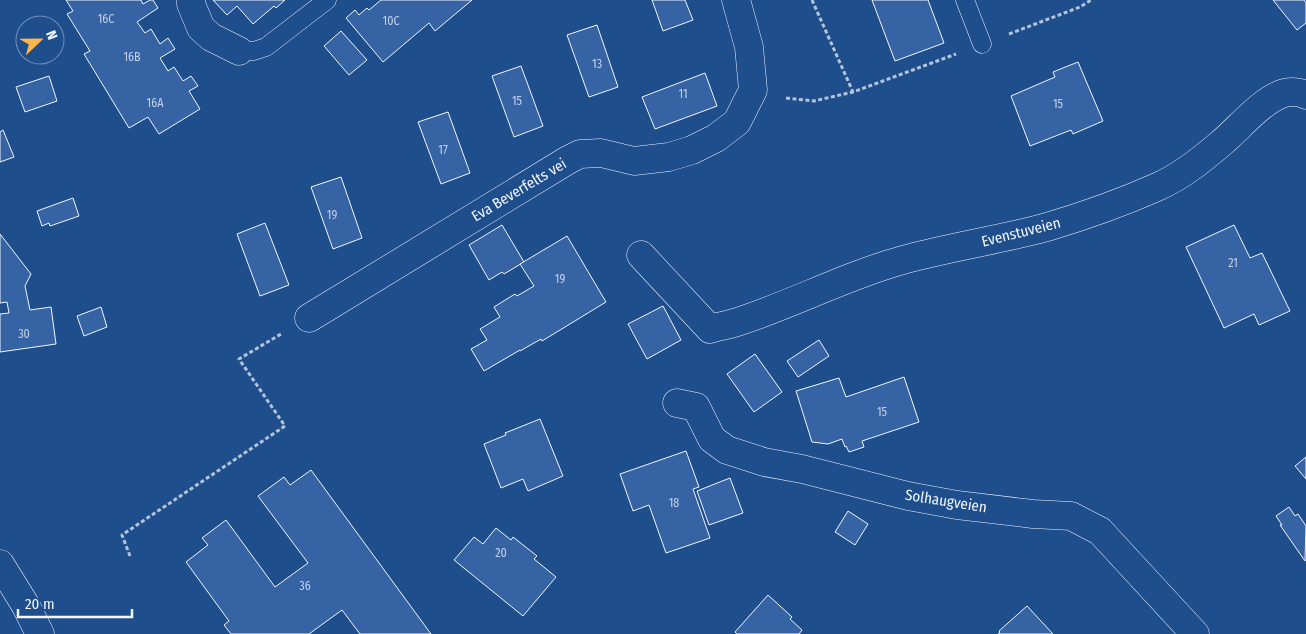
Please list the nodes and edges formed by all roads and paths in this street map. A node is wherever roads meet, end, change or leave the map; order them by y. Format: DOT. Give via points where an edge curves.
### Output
graph roads {
  1 [pos="191,0"];
  2 [pos="327,0"];
  3 [pos="736,0"];
  4 [pos="812,0"];
  5 [pos="965,0"];
  6 [pos="1091,0"];
  7 [pos="982,44"];
  8 [pos="239,51"];
  9 [pos="753,90"];
  10 [pos="853,92"];
  11 [pos="1306,95"];
  12 [pos="641,255"];
  13 [pos="309,318"];
  14 [pos="677,402"];
  15 [pos="130,556"];
  16 [pos="0,564"];
  17 [pos="40,634"];
  18 [pos="1195,634"];
  1 -- 8 [label="street" via="201,28 211,37"];
  2 -- 8 [label="lane" via="266,47 254,52"];
  3 -- 9 [label="street" via="749,47"];
  4 -- 10 [label="path"];
  5 -- 7 [label="lane"];
  6 -- 7 [label="path"];
  7 -- 10 [label="path"];
  9 -- 10 [label="path" via="814,101"];
  9 -- 13 [label="street, Eva Beverfelts vei" via="737,122 716,138 669,157 634,161 601,154 580,154"];
  11 -- 12 [label="street, Evenstuveien" via="1285,92 1257,110 1219,145 1173,180 1136,196 1045,227 903,260 741,321 710,329"];
  13 -- 15 [label="path" via="239,359 285,426 122,535"];
  14 -- 18 [label="street, Solhaugveien" via="696,407 712,439 727,450 764,462 956,505 1071,516 1100,531"];
  16 -- 17 [label="street"];
}
